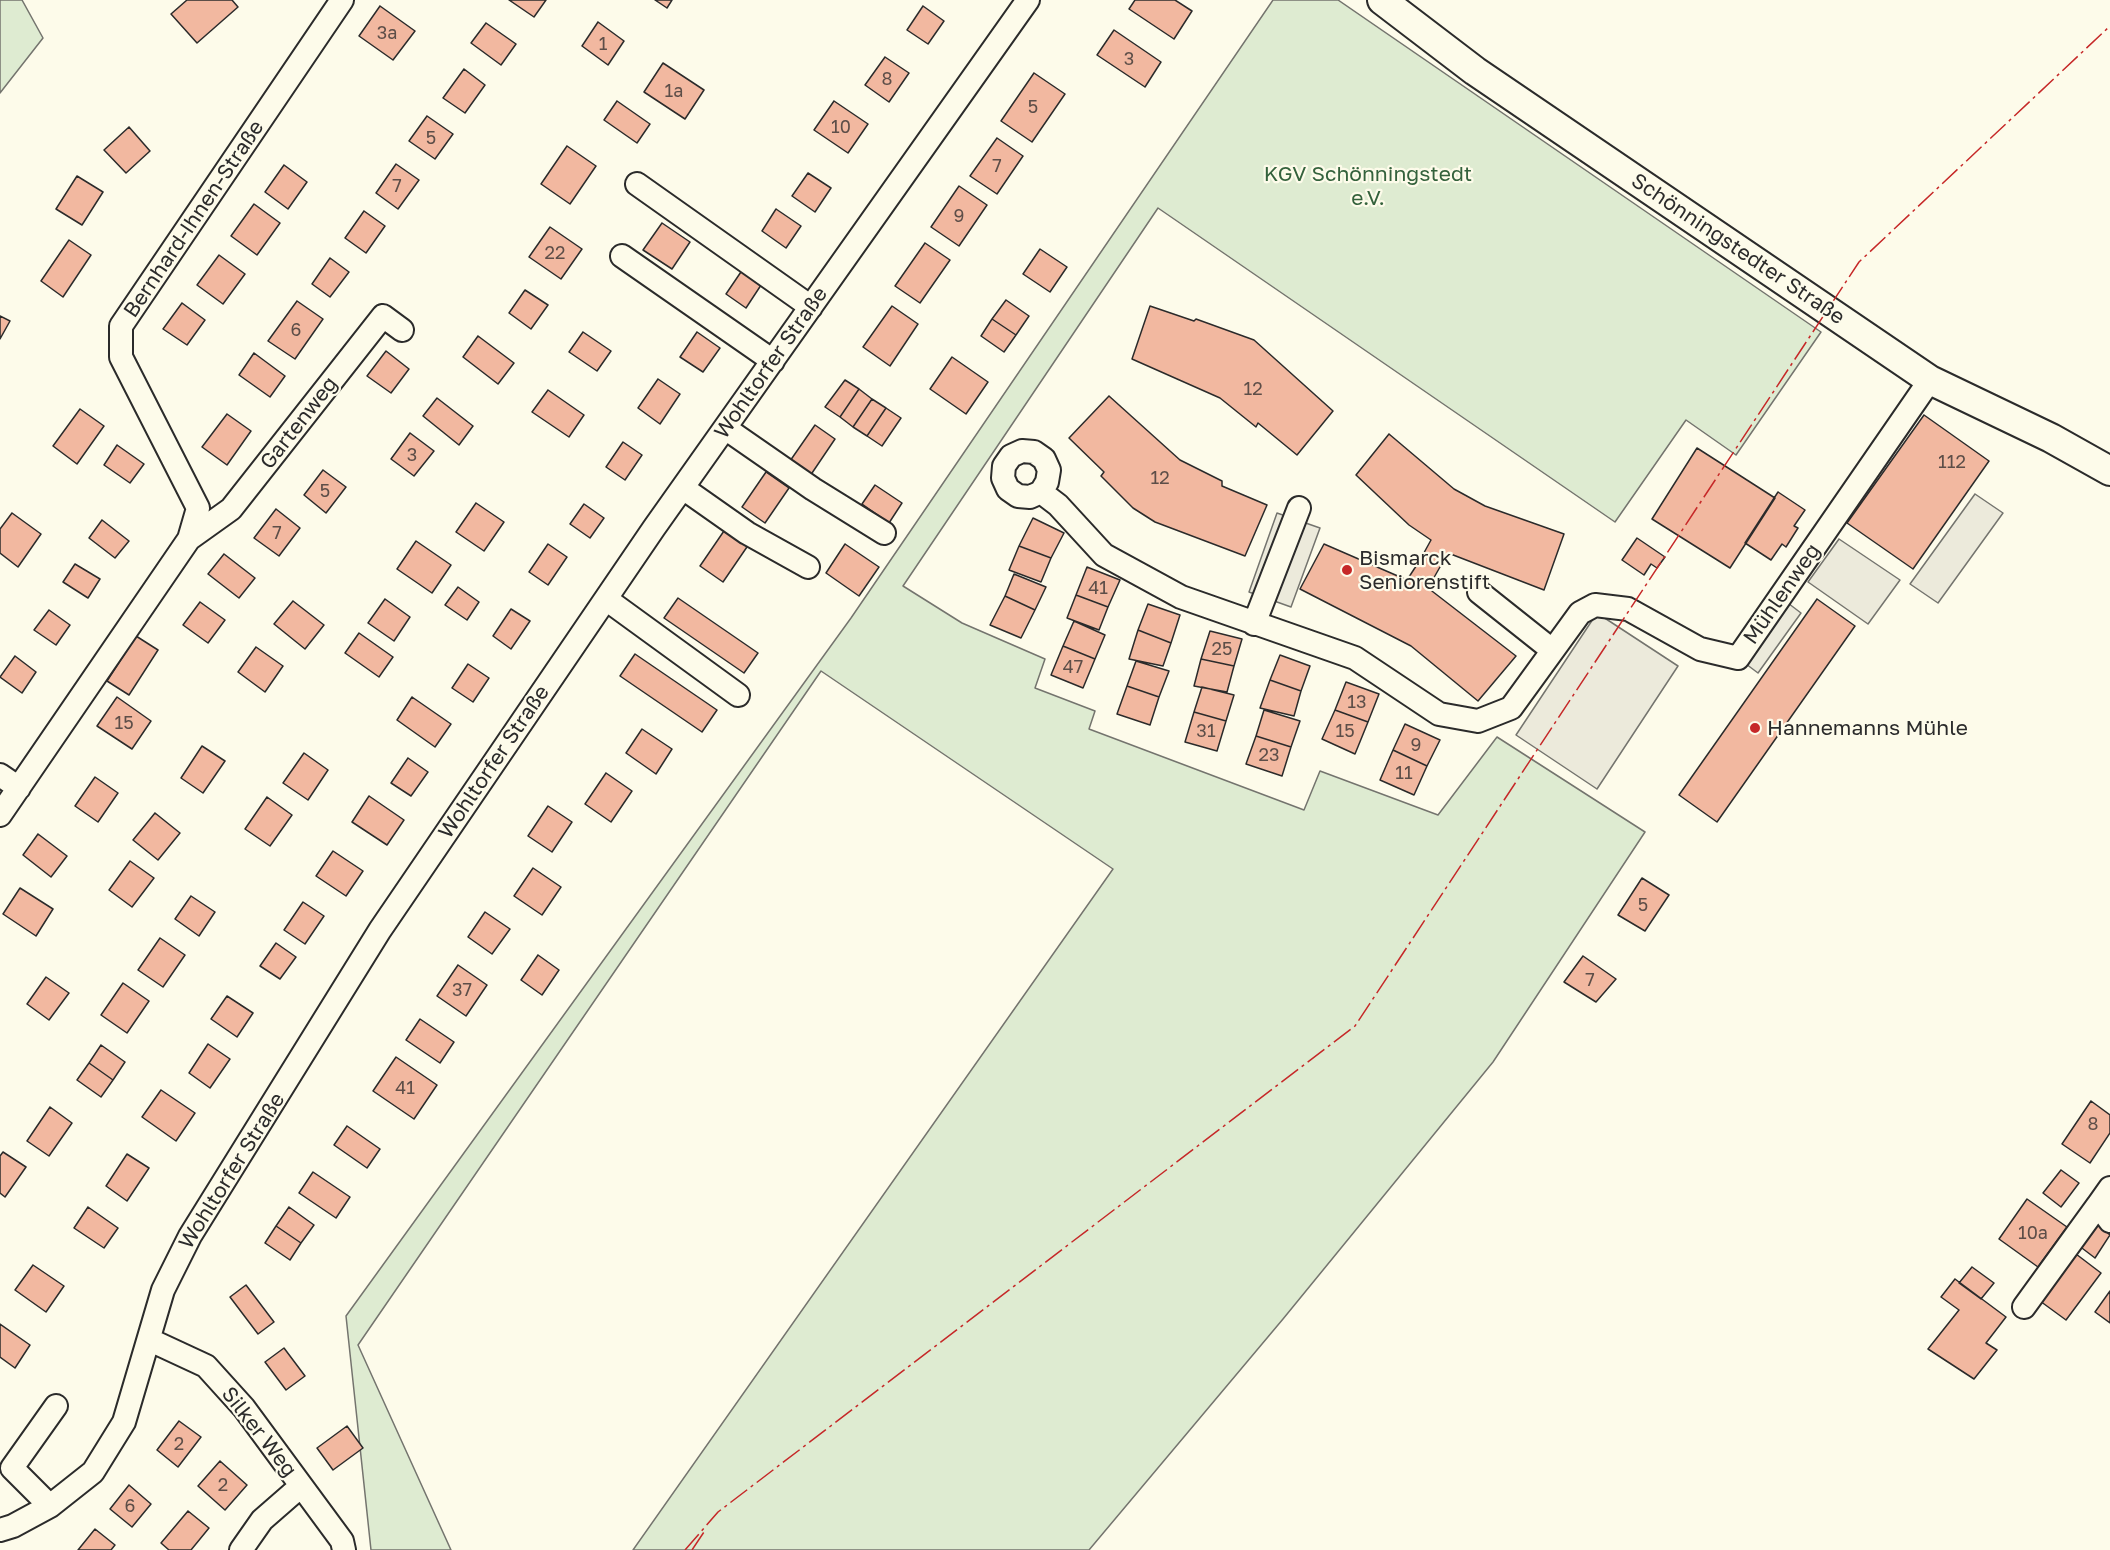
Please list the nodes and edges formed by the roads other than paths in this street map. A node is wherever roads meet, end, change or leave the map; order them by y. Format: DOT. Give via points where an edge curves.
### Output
graph roads {
  1 [pos="342,0"];
  2 [pos="1028,0"];
  3 [pos="1383,0"];
  4 [pos="637,184"];
  5 [pos="622,256"];
  6 [pos="811,307"];
  7 [pos="402,330"];
  8 [pos="772,361"];
  9 [pos="1930,380"];
  10 [pos="725,428"];
  11 [pos="2110,471"];
  12 [pos="683,488"];
  13 [pos="1041,492"];
  14 [pos="1299,508"];
  15 [pos="884,533"];
  16 [pos="189,539"];
  17 [pos="808,567"];
  18 [pos="1479,592"];
  19 [pos="606,599"];
  20 [pos="1254,624"];
  21 [pos="1552,650"];
  22 [pos="738,695"];
  23 [pos="0,775"];
  24 [pos="19,788"];
  25 [pos="0,815"];
  26 [pos="2106,1205"];
  27 [pos="2024,1307"];
  28 [pos="150,1340"];
  29 [pos="56,1406"];
  30 [pos="301,1486"];
  31 [pos="50,1506"];
  32 [pos="0,1530"];
  33 [pos="241,1550"];
  34 [pos="344,1550"];
  1 -- 16 [label="street, Bernhard-Ihnen-Straße" via="121,326 121,357 198,508"];
  2 -- 6 [label="street, Wohltorfer Straße"];
  3 -- 9 [label="main road, Schönningstedter Straße" via="1475,71"];
  4 -- 6 [label="street"];
  5 -- 8 [label="street"];
  6 -- 8 [label="street, Wohltorfer Straße"];
  7 -- 16 [label="street, Gartenweg" via="383,315 231,509"];
  8 -- 10 [label="street, Wohltorfer Straße"];
  9 -- 11 [label="main road, Schönningstedter Straße"];
  9 -- 21 [label="street, Mühlenweg" via="1738,658 1700,649 1628,609 1595,605 1580,613"];
  10 -- 12 [label="street, Wohltorfer Straße"];
  10 -- 15 [label="street"];
  12 -- 17 [label="street" via="747,533"];
  12 -- 19 [label="street, Wohltorfer Straße"];
  13 -- 20 [label="street, Mühlenweg" via="1104,555 1181,597"];
  14 -- 20 [label="street"];
  16 -- 24 [label="street, Bernhard-Ihnen-Straße"];
  18 -- 21 [label="street"];
  19 -- 22 [label="street"];
  19 -- 28 [label="street, Wohltorfer Straße" via="380,930 190,1236 163,1290"];
  20 -- 21 [label="street, Mühlenweg" via="1355,658 1439,714 1478,721 1511,708"];
  23 -- 24 [label="street"];
  24 -- 25 [label="street, Bernhard-Ihnen-Straße"];
  26 -- 27 [label="street"];
  28 -- 30 [label="street, Silker Weg" via="206,1366 244,1408"];
  28 -- 31 [label="street, Wohltorfer Straße" via="124,1422 93,1472"];
  29 -- 31 [label="street" via="12,1468"];
  30 -- 33 [label="street" via="262,1520"];
  30 -- 34 [label="street, Silker Weg" via="342,1541"];
  31 -- 32 [label="street, Wohltorfer Straße"];
}
